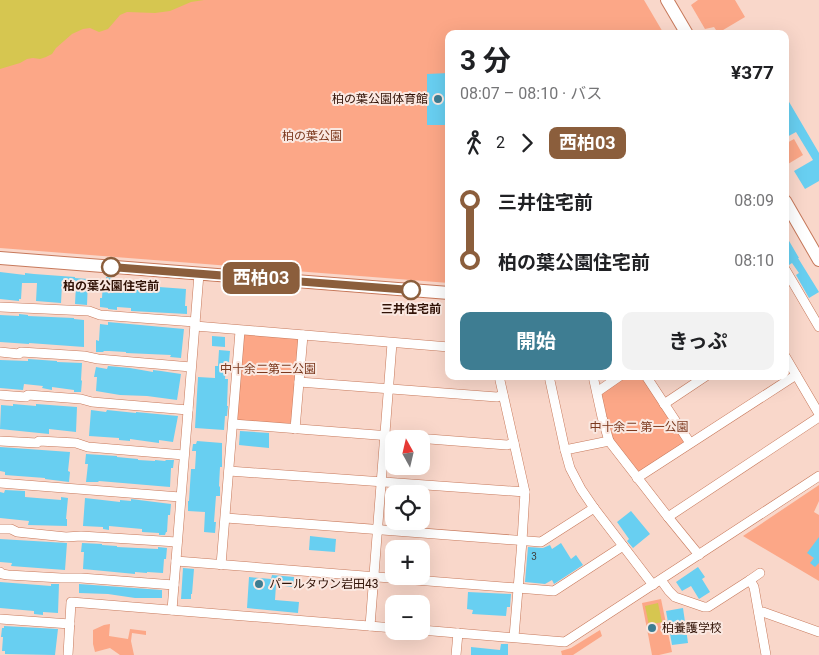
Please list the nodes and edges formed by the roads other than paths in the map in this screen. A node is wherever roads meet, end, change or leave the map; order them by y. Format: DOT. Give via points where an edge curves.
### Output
graph roads {
  1 [pos="667,0"];
  2 [pos="686,30"];
  3 [pos="789,208"];
  4 [pos="0,258"];
  5 [pos="819,260"];
  6 [pos="199,274"];
  7 [pos="789,276"];
  8 [pos="445,292"];
  9 [pos="0,307"];
  10 [pos="195,324"];
  11 [pos="819,327"];
  12 [pos="240,331"];
  13 [pos="302,335"];
  14 [pos="392,343"];
  15 [pos="445,347"];
  16 [pos="0,352"];
  17 [pos="789,363"];
  18 [pos="191,367"];
  19 [pos="796,375"];
  20 [pos="789,379"];
  21 [pos="500,380"];
  22 [pos="550,380"];
  23 [pos="594,380"];
  24 [pos="614,380"];
  25 [pos="649,380"];
  26 [pos="700,380"];
  27 [pos="788,380"];
  28 [pos="298,382"];
  29 [pos="389,389"];
  30 [pos="597,392"];
  31 [pos="0,395"];
  32 [pos="503,396"];
  33 [pos="664,404"];
  34 [pos="188,410"];
  35 [pos="819,415"];
  36 [pos="233,424"];
  37 [pos="295,429"];
  38 [pos="386,430"];
  39 [pos="385,436"];
  40 [pos="430,439"];
  41 [pos="0,441"];
  42 [pos="609,441"];
  43 [pos="514,443"];
  44 [pos="690,443"];
  45 [pos="564,450"];
  46 [pos="184,455"];
  47 [pos="229,471"];
  48 [pos="819,476"];
  49 [pos="637,478"];
  50 [pos="382,482"];
  51 [pos="0,484"];
  52 [pos="525,492"];
  53 [pos="180,497"];
  54 [pos="594,508"];
  55 [pos="668,517"];
  56 [pos="226,518"];
  57 [pos="0,529"];
  58 [pos="378,530"];
  59 [pos="522,541"];
  60 [pos="177,542"];
  61 [pos="624,546"];
  62 [pos="699,555"];
  63 [pos="176,561"];
  64 [pos="221,565"];
  65 [pos="0,572"];
  66 [pos="760,573"];
  67 [pos="374,577"];
  68 [pos="661,580"];
  69 [pos="750,580"];
  70 [pos="174,585"];
  71 [pos="653,585"];
  72 [pos="518,588"];
  73 [pos="172,610"];
  74 [pos="758,613"];
  75 [pos="0,620"];
  76 [pos="70,624"];
  77 [pos="370,626"];
  78 [pos="385,627"];
  79 [pos="430,631"];
  80 [pos="819,632"];
  81 [pos="458,633"];
  82 [pos="514,638"];
  83 [pos="68,655"];
  84 [pos="456,655"];
  85 [pos="766,655"];
  1 -- 2 [label="street"];
  3 -- 5 [label="street"];
  4 -- 6 [label="street"];
  6 -- 8 [label="street"];
  6 -- 10 [label="street"];
  7 -- 11 [label="street"];
  9 -- 10 [label="street" via="89,311 100,315"];
  10 -- 12 [label="street"];
  10 -- 18 [label="street"];
  12 -- 13 [label="street"];
  12 -- 36 [label="street"];
  13 -- 14 [label="street"];
  13 -- 28 [label="street"];
  14 -- 15 [label="street"];
  14 -- 29 [label="street"];
  16 -- 18 [label="street" via="84,356"];
  17 -- 19 [label="street"];
  18 -- 34 [label="street"];
  19 -- 20 [label="street"];
  19 -- 35 [label="street"];
  21 -- 32 [label="street"];
  22 -- 45 [label="street"];
  23 -- 30 [label="street"];
  24 -- 30 [label="street"];
  25 -- 33 [label="street"];
  26 -- 33 [label="street"];
  27 -- 44 [label="street"];
  28 -- 29 [label="street"];
  28 -- 37 [label="street"];
  29 -- 32 [label="street"];
  29 -- 38 [label="street"];
  30 -- 42 [label="street"];
  31 -- 34 [label="street"];
  32 -- 43 [label="street"];
  33 -- 44 [label="street"];
  34 -- 46 [label="street"];
  35 -- 55 [label="street"];
  36 -- 37 [label="street"];
  36 -- 47 [label="street"];
  37 -- 39 [label="street"];
  39 -- 50 [label="street"];
  40 -- 43 [label="street"];
  41 -- 46 [label="street" via="76,443 88,447"];
  42 -- 45 [label="street"];
  42 -- 49 [label="street"];
  43 -- 52 [label="street"];
  44 -- 49 [label="street"];
  45 -- 54 [label="street" via="570,468"];
  46 -- 53 [label="street"];
  47 -- 50 [label="street"];
  47 -- 56 [label="street"];
  48 -- 62 [label="street"];
  49 -- 55 [label="street"];
  50 -- 52 [label="street"];
  50 -- 58 [label="street"];
  51 -- 53 [label="street"];
  52 -- 59 [label="street"];
  53 -- 60 [label="street"];
  54 -- 59 [label="street" via="541,542"];
  54 -- 61 [label="street"];
  55 -- 62 [label="street"];
  56 -- 58 [label="street"];
  56 -- 64 [label="street"];
  57 -- 60 [label="street" via="66,537"];
  58 -- 59 [label="street"];
  58 -- 67 [label="street"];
  59 -- 72 [label="street"];
  60 -- 63 [label="street"];
  61 -- 71 [label="street"];
  61 -- 72 [label="street" via="554,591"];
  62 -- 68 [label="street"];
  63 -- 64 [label="street"];
  63 -- 70 [label="street"];
  64 -- 67 [label="street"];
  65 -- 70 [label="street"];
  66 -- 69 [label="street"];
  67 -- 72 [label="street"];
  67 -- 77 [label="street"];
  68 -- 69 [label="street" via="675,597 704,607"];
  68 -- 71 [label="street"];
  69 -- 74 [label="street"];
  70 -- 73 [label="street"];
  71 -- 82 [label="street" via="564,642"];
  72 -- 82 [label="street"];
  73 -- 76 [label="street" via="71,602"];
  73 -- 77 [label="street"];
  74 -- 80 [label="street"];
  74 -- 85 [label="street"];
  75 -- 76 [label="street"];
  76 -- 83 [label="street"];
  77 -- 78 [label="street"];
  79 -- 81 [label="street"];
  81 -- 82 [label="street"];
  81 -- 84 [label="street"];
}
